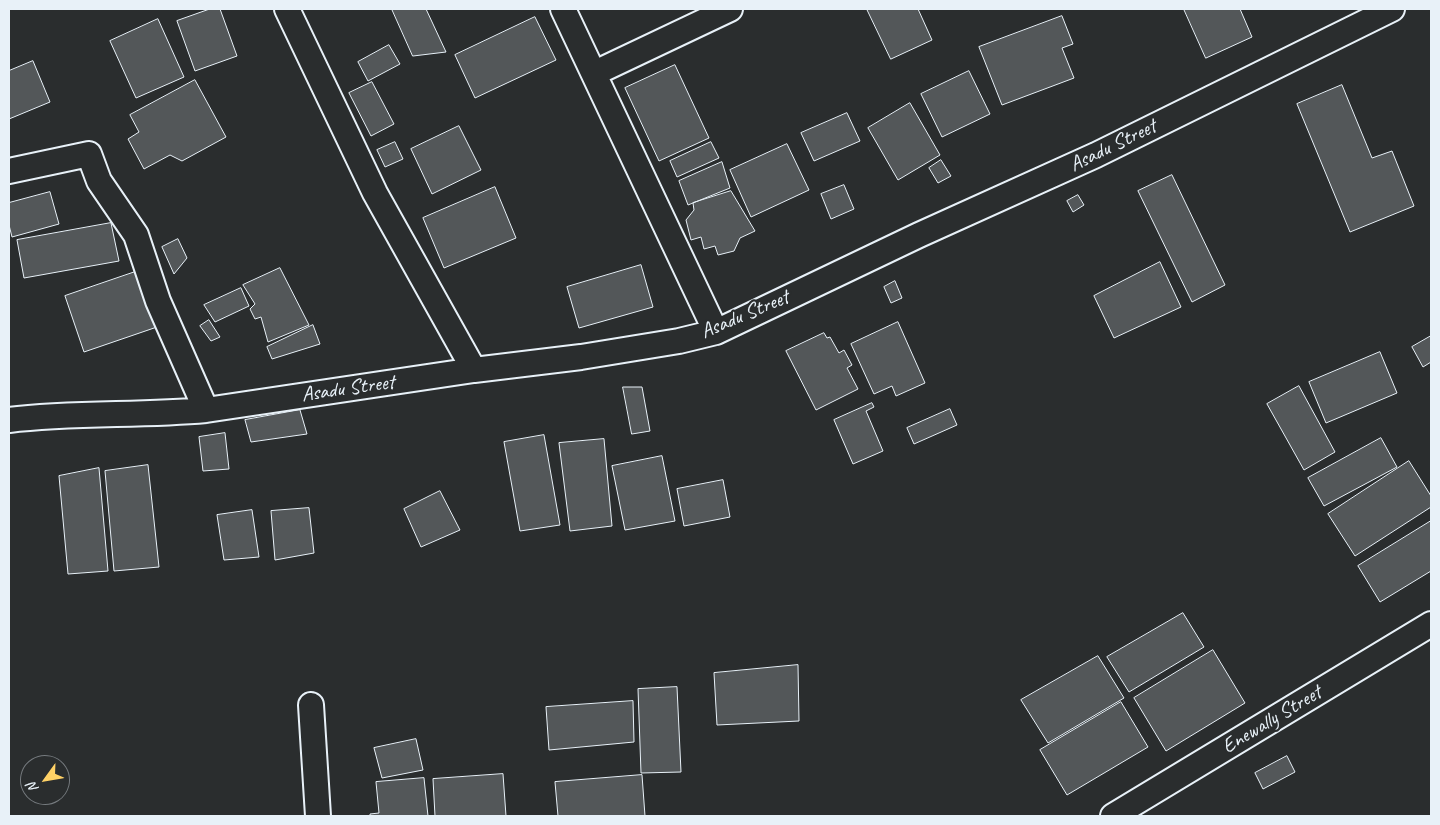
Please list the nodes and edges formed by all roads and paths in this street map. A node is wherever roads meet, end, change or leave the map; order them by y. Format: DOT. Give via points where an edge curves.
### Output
graph roads {
  1 [pos="287,9"];
  2 [pos="563,9"];
  3 [pos="730,9"];
  4 [pos="1392,9"];
  5 [pos="595,73"];
  6 [pos="9,171"];
  7 [pos="716,332"];
  8 [pos="474,370"];
  9 [pos="206,410"];
  10 [pos="9,420"];
  11 [pos="1431,624"];
  12 [pos="311,705"];
  13 [pos="318,816"];
  14 [pos="1113,816"];
  1 -- 8 [label="street" via="375,193"];
  2 -- 5 [label="street"];
  3 -- 5 [label="street"];
  4 -- 7 [label="street, Asadu Street" via="1096,155 918,235"];
  5 -- 7 [label="street"];
  6 -- 9 [label="street" via="89,154 99,180 136,235 158,301"];
  7 -- 8 [label="street, Asadu Street" via="591,356"];
  8 -- 9 [label="street, Asadu Street"];
  9 -- 10 [label="street, Asadu Street"];
  11 -- 14 [label="street, Enewally Street"];
  12 -- 13 [label="street"];
}
